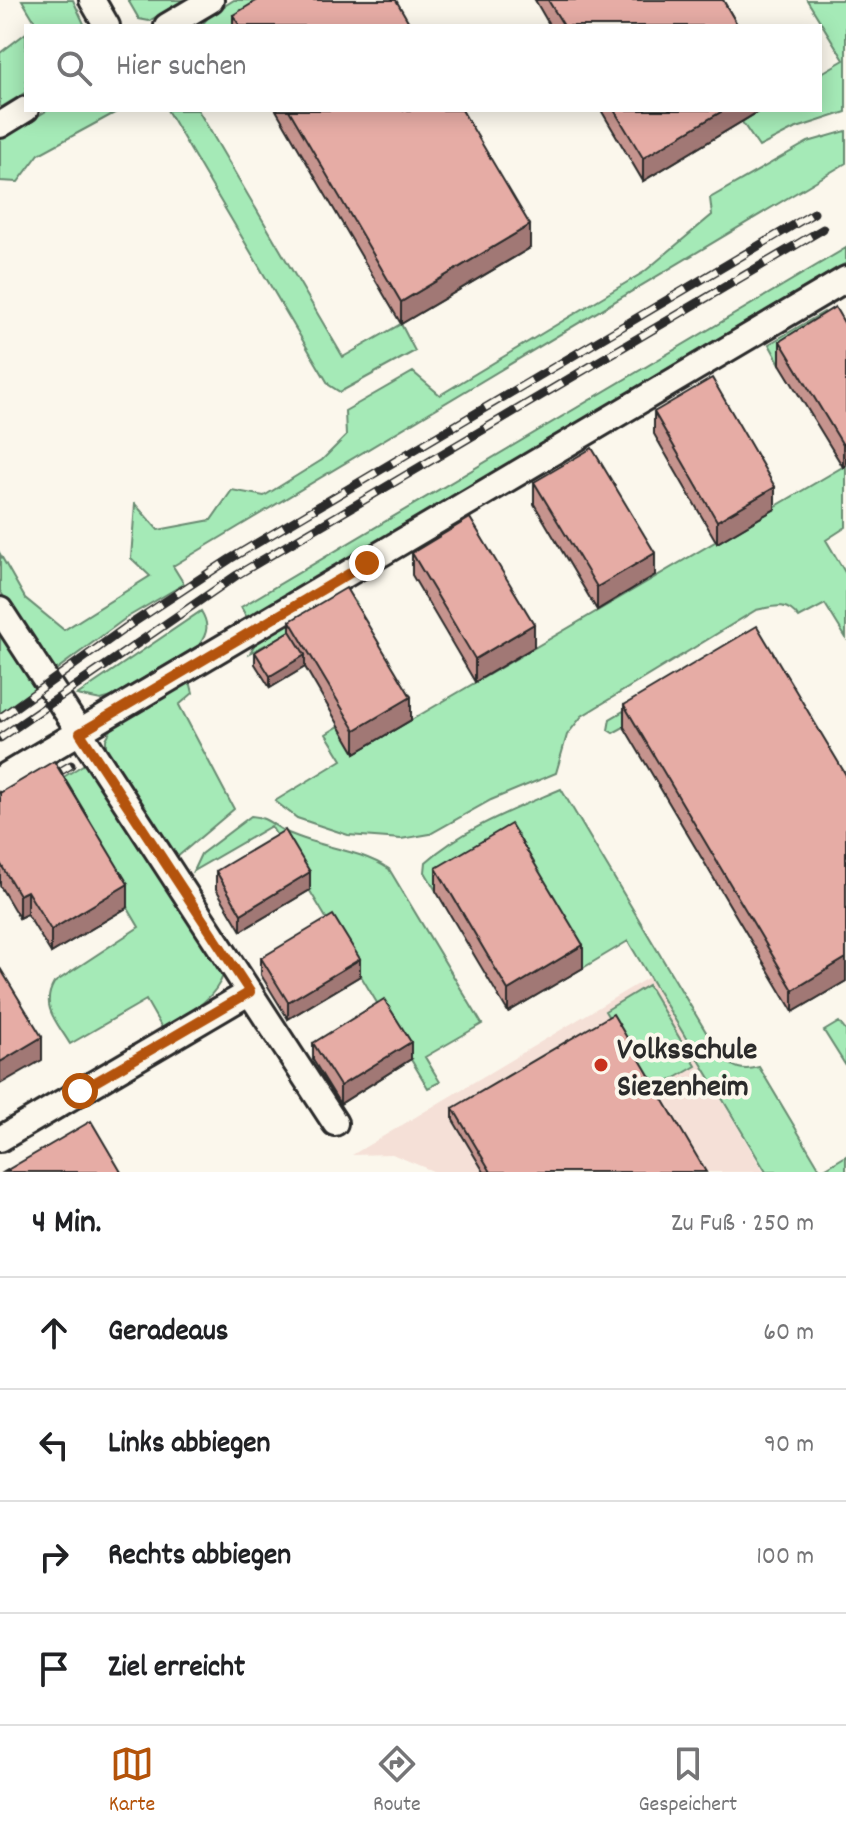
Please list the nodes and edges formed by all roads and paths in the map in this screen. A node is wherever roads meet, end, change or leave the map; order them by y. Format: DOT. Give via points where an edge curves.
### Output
graph roads {
  1 [pos="92,0"];
  2 [pos="211,0"];
  3 [pos="106,24"];
  4 [pos="170,24"];
  5 [pos="24,110"];
  6 [pos="0,125"];
  7 [pos="846,279"];
  8 [pos="0,610"];
  9 [pos="80,733"];
  10 [pos="0,779"];
  11 [pos="250,992"];
  12 [pos="335,1123"];
  13 [pos="0,1139"];
  1 -- 3 [label="lane"];
  2 -- 4 [label="lane"];
  5 -- 6 [label="lane"];
  7 -- 9 [label="lane"];
  8 -- 9 [label="lane"];
  9 -- 10 [label="lane"];
  9 -- 11 [label="lane"];
  11 -- 12 [label="lane"];
  11 -- 13 [label="lane"];
}
